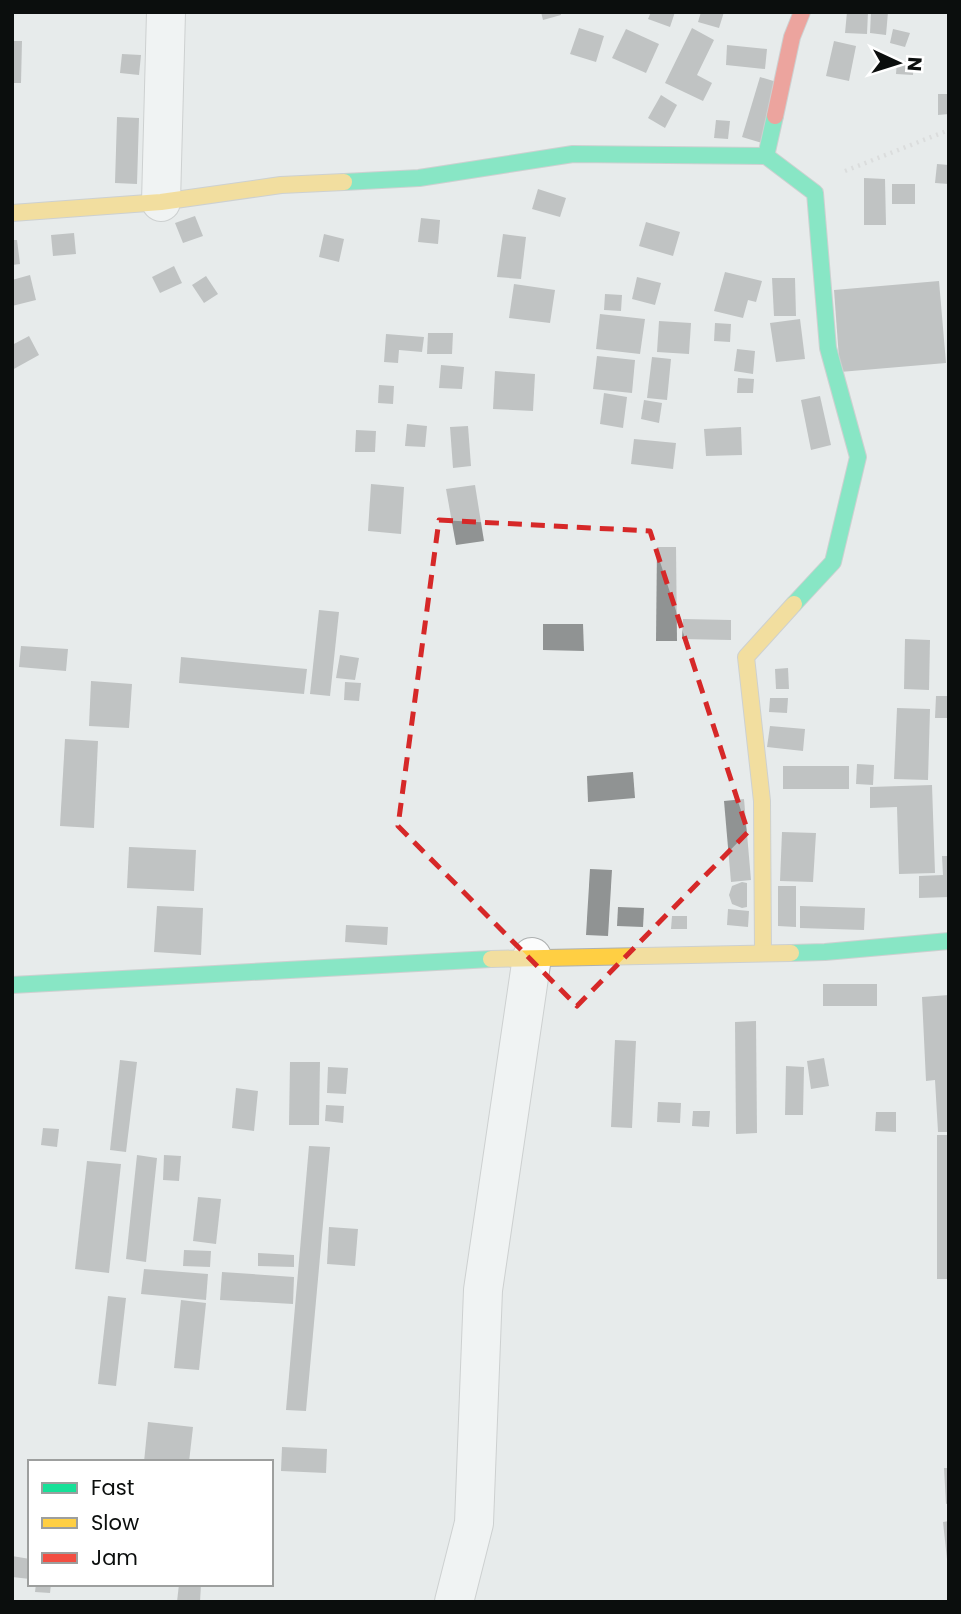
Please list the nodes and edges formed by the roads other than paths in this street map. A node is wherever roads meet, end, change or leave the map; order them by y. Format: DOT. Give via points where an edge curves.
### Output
graph roads {
  1 [pos="166,12"];
  2 [pos="802,12"];
  3 [pos="766,156"];
  4 [pos="161,202"];
  5 [pos="12,213"];
  6 [pos="949,941"];
  7 [pos="763,953"];
  8 [pos="532,957"];
  9 [pos="12,985"];
  10 [pos="453,1602"];
  1 -- 4 [label="street"];
  2 -- 3 [label="street" via="792,37"];
  3 -- 4 [label="street" via="573,154 419,178 281,185"];
  3 -- 7 [label="street" via="815,193 828,348 858,457 833,562 746,657 762,801"];
  4 -- 5 [label="street"];
  6 -- 7 [label="street"];
  7 -- 8 [label="street"];
  8 -- 9 [label="street"];
  8 -- 10 [label="street" via="483,1290 474,1523"];
}
